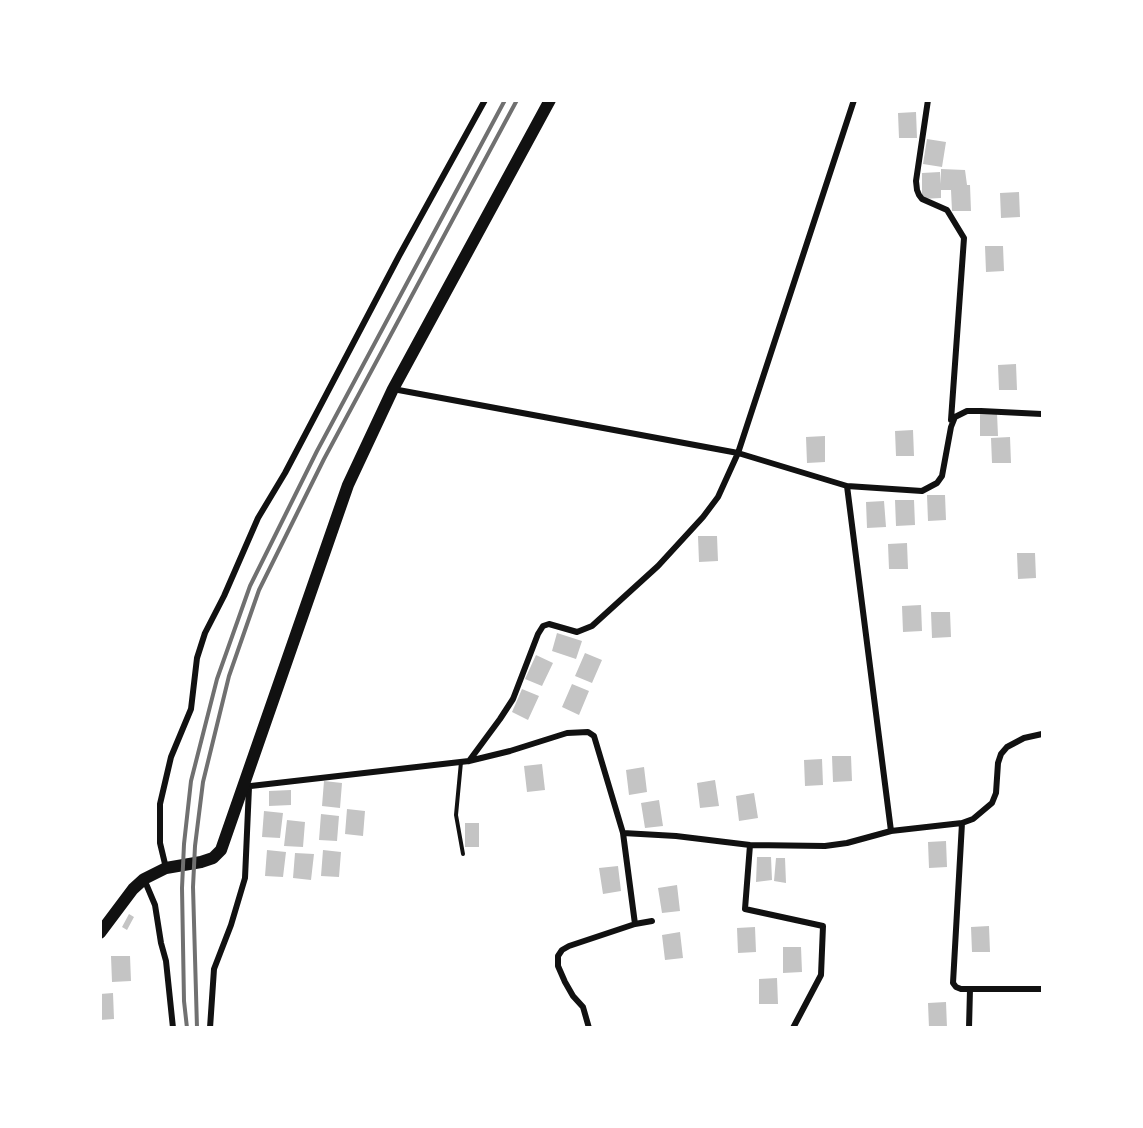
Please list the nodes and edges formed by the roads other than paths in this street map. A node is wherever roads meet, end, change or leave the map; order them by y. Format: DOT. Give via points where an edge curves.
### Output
graph roads {
  1 [pos="485,100"];
  2 [pos="550,100"];
  3 [pos="854,100"];
  4 [pos="928,100"];
  5 [pos="393,389"];
  6 [pos="1042,414"];
  7 [pos="951,427"];
  8 [pos="738,453"];
  9 [pos="847,486"];
  10 [pos="1042,734"];
  11 [pos="469,760"];
  12 [pos="461,761"];
  13 [pos="246,787"];
  14 [pos="962,823"];
  15 [pos="891,831"];
  16 [pos="623,833"];
  17 [pos="750,845"];
  18 [pos="463,854"];
  19 [pos="166,868"];
  20 [pos="144,879"];
  21 [pos="652,921"];
  22 [pos="635,924"];
  23 [pos="100,933"];
  24 [pos="970,989"];
  25 [pos="1042,989"];
  26 [pos="173,1028"];
  27 [pos="210,1028"];
  28 [pos="588,1028"];
  29 [pos="793,1028"];
  30 [pos="969,1028"];
  1 -- 19 [label="street" via="258,518 206,633 197,658 191,709 171,757 160,804 160,843"];
  2 -- 5 [label="main road"];
  3 -- 8 [label="street"];
  4 -- 7 [label="street" via="917,190 922,199 947,210 964,238"];
  5 -- 8 [label="street"];
  5 -- 13 [label="main road" via="348,484"];
  6 -- 7 [label="street" via="966,411 955,417"];
  7 -- 9 [label="street" via="945,468 931,487 922,491"];
  8 -- 9 [label="street"];
  8 -- 11 [label="street" via="710,508 612,610 582,631 543,626 513,699"];
  9 -- 15 [label="street"];
  10 -- 14 [label="street" via="1007,747 998,763 992,803"];
  11 -- 12 [label="street"];
  11 -- 16 [label="street" via="567,733 588,732 594,736"];
  12 -- 13 [label="street"];
  12 -- 18 [label="lane" via="456,815"];
  13 -- 19 [label="main road" via="221,850 201,862"];
  13 -- 27 [label="street" via="245,879 214,969"];
  14 -- 15 [label="street"];
  14 -- 24 [label="street" via="953,983"];
  15 -- 17 [label="street" via="825,846"];
  16 -- 17 [label="street"];
  16 -- 22 [label="street"];
  17 -- 29 [label="street" via="745,909 823,926 821,975"];
  19 -- 20 [label="main road"];
  20 -- 23 [label="main road"];
  20 -- 26 [label="street" via="155,905"];
  21 -- 22 [label="street"];
  22 -- 28 [label="street" via="569,946 558,956 558,966 583,1007"];
  24 -- 25 [label="street"];
  24 -- 30 [label="street"];
}
